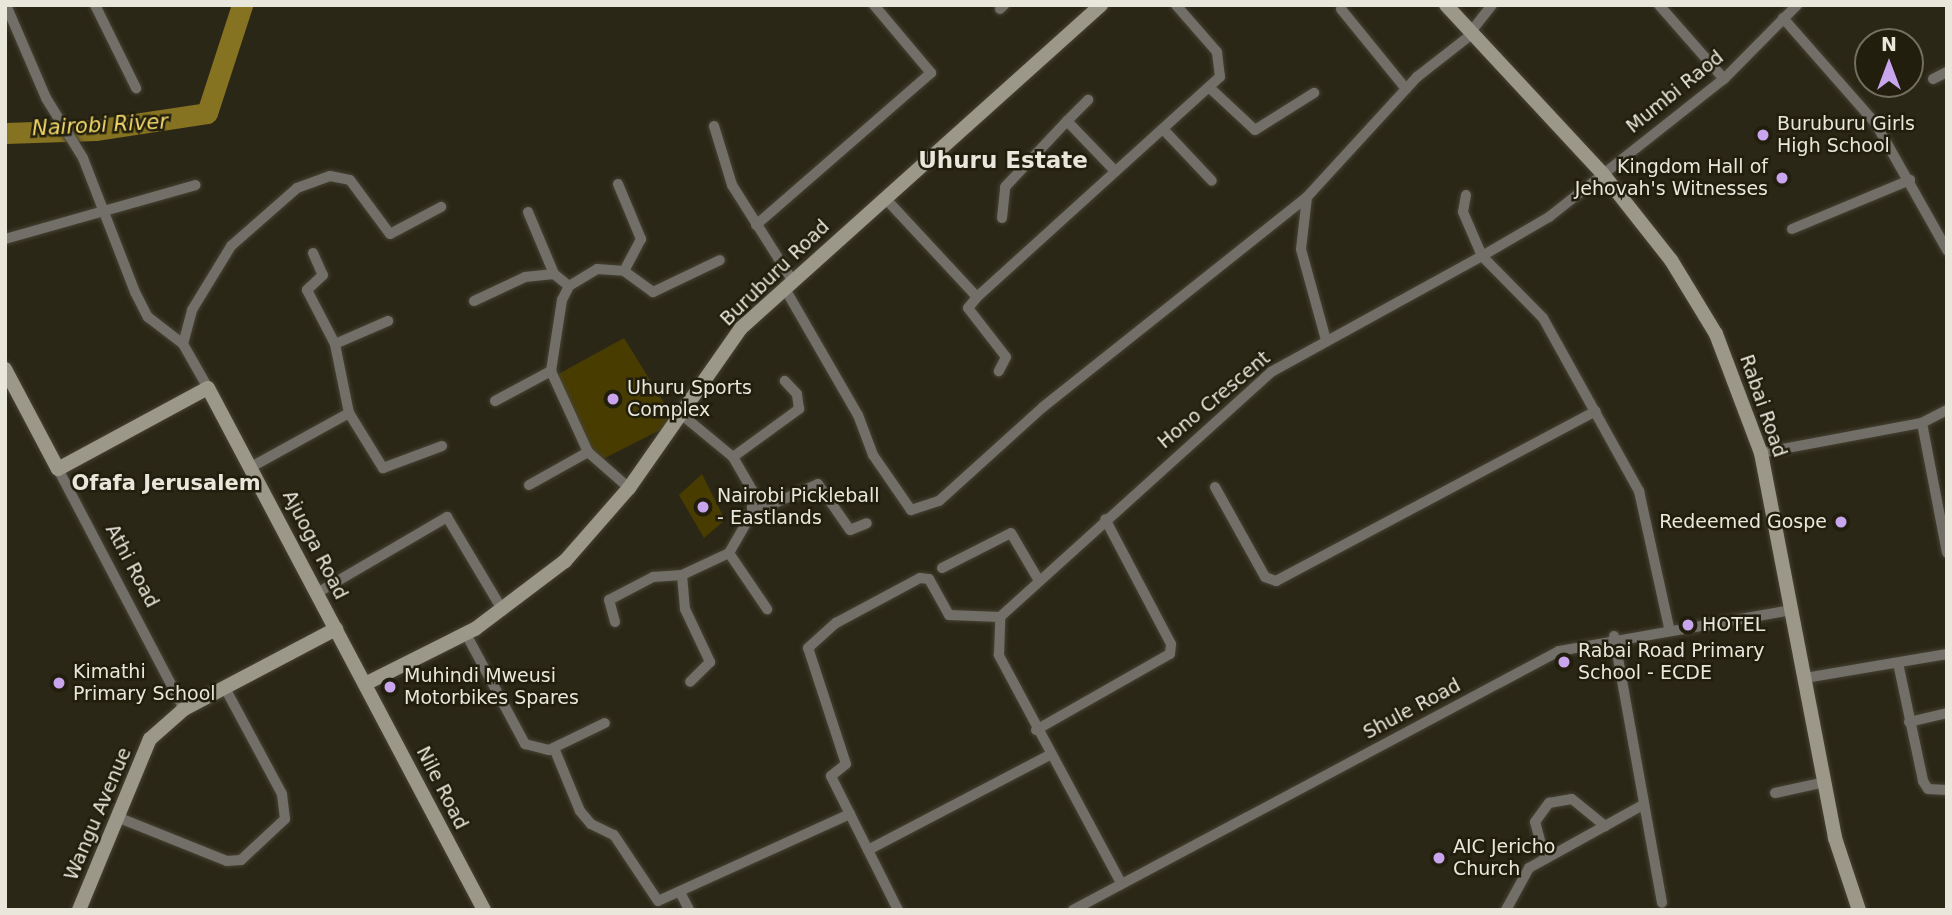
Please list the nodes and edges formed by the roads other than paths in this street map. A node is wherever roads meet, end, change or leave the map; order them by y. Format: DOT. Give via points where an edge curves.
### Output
graph roads {
  1 [pos="6,5"];
  2 [pos="95,5"];
  3 [pos="874,5"];
  4 [pos="1101,5"];
  5 [pos="1176,5"];
  6 [pos="1446,5"];
  7 [pos="1492,5"];
  8 [pos="1659,5"];
  9 [pos="1797,5"];
  10 [pos="1341,9"];
  11 [pos="1783,18"];
  12 [pos="1471,34"];
  13 [pos="1947,72"];
  14 [pos="1724,79"];
  15 [pos="1933,79"];
  16 [pos="136,88"];
  17 [pos="1211,89"];
  18 [pos="1406,89"];
  19 [pos="1314,93"];
  20 [pos="1088,100"];
  21 [pos="1067,121"];
  22 [pos="714,126"];
  23 [pos="1164,129"];
  24 [pos="1114,170"];
  25 [pos="1603,174"];
  26 [pos="1910,180"];
  27 [pos="1212,181"];
  28 [pos="618,184"];
  29 [pos="196,185"];
  30 [pos="1466,195"];
  31 [pos="1307,197"];
  32 [pos="885,198"];
  33 [pos="441,207"];
  34 [pos="528,212"];
  35 [pos="100,214"];
  36 [pos="1002,218"];
  37 [pos="756,225"];
  38 [pos="1792,229"];
  39 [pos="5,239"];
  40 [pos="1947,250"];
  41 [pos="313,253"];
  42 [pos="1482,256"];
  43 [pos="720,260"];
  44 [pos="624,271"];
  45 [pos="554,274"];
  46 [pos="788,283"];
  47 [pos="569,286"];
  48 [pos="977,297"];
  49 [pos="474,301"];
  50 [pos="388,321"];
  51 [pos="1326,340"];
  52 [pos="183,344"];
  53 [pos="335,344"];
  54 [pos="5,369"];
  55 [pos="551,371"];
  56 [pos="999,371"];
  57 [pos="785,381"];
  58 [pos="208,388"];
  59 [pos="495,401"];
  60 [pos="1947,410"];
  61 [pos="1596,411"];
  62 [pos="349,413"];
  63 [pos="681,414"];
  64 [pos="1922,423"];
  65 [pos="442,446"];
  66 [pos="588,452"];
  67 [pos="1761,453"];
  68 [pos="733,457"];
  69 [pos="253,467"];
  70 [pos="58,469"];
  71 [pos="529,485"];
  72 [pos="1215,487"];
  73 [pos="629,488"];
  74 [pos="752,513"];
  75 [pos="1105,519"];
  76 [pos="867,523"];
  77 [pos="729,553"];
  78 [pos="1947,553"];
  79 [pos="942,568"];
  80 [pos="682,575"];
  81 [pos="1038,579"];
  82 [pos="317,593"];
  83 [pos="767,609"];
  84 [pos="1792,610"];
  85 [pos="503,611"];
  86 [pos="1000,617"];
  87 [pos="615,622"];
  88 [pos="1669,627"];
  89 [pos="336,629"];
  90 [pos="466,634"];
  91 [pos="1614,636"];
  92 [pos="1947,654"];
  93 [pos="1898,663"];
  94 [pos="1805,678"];
  95 [pos="691,682"];
  96 [pos="367,683"];
  97 [pos="225,688"];
  98 [pos="184,709"];
  99 [pos="1947,713"];
  100 [pos="1909,722"];
  101 [pos="605,723"];
  102 [pos="1036,730"];
  103 [pos="554,748"];
  104 [pos="1050,755"];
  105 [pos="1825,782"];
  106 [pos="1947,790"];
  107 [pos="1775,793"];
  108 [pos="1641,806"];
  109 [pos="850,814"];
  110 [pos="117,817"];
  111 [pos="1605,826"];
  112 [pos="868,850"];
  113 [pos="1545,859"];
  114 [pos="1121,883"];
  115 [pos="681,894"];
  116 [pos="1662,903"];
  117 [pos="79,910"];
  118 [pos="484,910"];
  119 [pos="689,910"];
  120 [pos="898,910"];
  121 [pos="1073,910"];
  122 [pos="1506,910"];
  123 [pos="1858,910"];
  1 -- 35 [label="street, Ajuoga Road" via="46,98 83,158"];
  2 -- 16 [label="street"];
  3 -- 37 [label="street" via="931,73"];
  4 -- 32 [label="street, Buruburu Road"];
  5 -- 17 [label="street" via="1217,52 1220,77"];
  6 -- 12 [label="street, Rabai Road"];
  7 -- 12 [label="street"];
  8 -- 14 [label="street"];
  9 -- 11 [label="street, Mumbi Raod"];
  10 -- 18 [label="street"];
  11 -- 14 [label="street, Mumbi Raod"];
  11 -- 26 [label="street" via="1876,124"];
  12 -- 18 [label="street"];
  12 -- 25 [label="street, Rabai Road"];
  13 -- 15 [label="street"];
  14 -- 25 [label="street, Mumbi Raod"];
  17 -- 19 [label="street" via="1255,130"];
  17 -- 23 [label="street"];
  18 -- 31 [label="street"];
  20 -- 21 [label="street"];
  21 -- 24 [label="street"];
  21 -- 36 [label="street" via="1006,187"];
  22 -- 37 [label="street" via="732,185"];
  23 -- 24 [label="street"];
  23 -- 27 [label="street"];
  24 -- 48 [label="street"];
  25 -- 42 [label="street, Mumbi Raod" via="1549,216"];
  25 -- 67 [label="street, Rabai Road" via="1703,310"];
  26 -- 38 [label="street"];
  26 -- 40 [label="street"];
  28 -- 44 [label="street" via="641,239"];
  29 -- 35 [label="street" via="152,193"];
  30 -- 42 [label="street" via="1463,212"];
  31 -- 46 [label="street" via="1043,407 939,501 911,510 873,455 858,415"];
  31 -- 51 [label="street" via="1301,249"];
  32 -- 46 [label="street, Buruburu Road"];
  32 -- 48 [label="street"];
  33 -- 52 [label="street" via="390,234 350,180 330,176 297,188 231,246 192,310"];
  34 -- 45 [label="street"];
  35 -- 39 [label="street"];
  35 -- 52 [label="street, Ajuoga Road" via="148,317"];
  37 -- 46 [label="street"];
  41 -- 53 [label="street" via="323,275 307,290"];
  42 -- 51 [label="street, Hono Crescent"];
  42 -- 61 [label="street" via="1543,318"];
  43 -- 44 [label="street" via="653,292"];
  44 -- 47 [label="street" via="597,268"];
  45 -- 47 [label="street"];
  45 -- 49 [label="street" via="525,277"];
  46 -- 63 [label="street, Buruburu Road" via="741,328"];
  47 -- 55 [label="street" via="555,318"];
  48 -- 56 [label="street" via="968,308 1006,357"];
  50 -- 53 [label="street"];
  51 -- 75 [label="street, Hono Crescent" via="1271,372"];
  52 -- 58 [label="street, Ajuoga Road"];
  53 -- 62 [label="street"];
  54 -- 70 [label="street, Athi Road"];
  55 -- 59 [label="street"];
  55 -- 66 [label="street"];
  57 -- 68 [label="street" via="797,394 799,409"];
  58 -- 69 [label="street, Ajuoga Road"];
  58 -- 70 [label="street"];
  60 -- 64 [label="street"];
  61 -- 72 [label="street" via="1276,581 1265,577"];
  61 -- 88 [label="street" via="1645,505"];
  62 -- 65 [label="street" via="383,468"];
  62 -- 69 [label="street"];
  63 -- 68 [label="street"];
  63 -- 73 [label="street, Buruburu Road"];
  64 -- 67 [label="street"];
  64 -- 78 [label="street"];
  66 -- 71 [label="street"];
  66 -- 73 [label="street"];
  67 -- 84 [label="street, Rabai Road"];
  68 -- 74 [label="street" via="752,490"];
  69 -- 82 [label="street, Ajuoga Road"];
  70 -- 98 [label="street, Athi Road"];
  73 -- 85 [label="street, Buruburu Road" via="565,561"];
  74 -- 76 [label="street" via="818,484 850,530"];
  74 -- 77 [label="street"];
  75 -- 81 [label="street, Hono Crescent"];
  75 -- 102 [label="street" via="1171,643 1170,654"];
  77 -- 80 [label="street"];
  77 -- 83 [label="street"];
  79 -- 81 [label="street" via="1011,533"];
  80 -- 87 [label="street" via="653,577 609,600"];
  80 -- 95 [label="street" via="685,609 710,662"];
  81 -- 86 [label="street, Hono Crescent"];
  82 -- 85 [label="street" via="447,517"];
  82 -- 89 [label="street, Ajuoga Road"];
  84 -- 88 [label="street, Shule Road"];
  84 -- 94 [label="street, Rabai Road"];
  85 -- 90 [label="street, Buruburu Road"];
  86 -- 102 [label="street" via="999,655"];
  86 -- 109 [label="street" via="949,615 929,579 920,578 836,623 810,645 846,764 831,776"];
  88 -- 91 [label="street, Shule Road"];
  89 -- 96 [label="street, Ajuoga Road"];
  89 -- 97 [label="street, Wangu Avenue"];
  90 -- 96 [label="street, Buruburu Road"];
  90 -- 103 [label="street" via="526,744"];
  91 -- 108 [label="street"];
  91 -- 114 [label="street, Shule Road" via="1559,650"];
  92 -- 93 [label="street"];
  93 -- 94 [label="street"];
  93 -- 100 [label="street"];
  94 -- 105 [label="street, Rabai Road"];
  96 -- 118 [label="street, Nile Road"];
  97 -- 98 [label="street, Wangu Avenue"];
  97 -- 110 [label="street" via="282,794 285,818 241,860 227,861"];
  98 -- 110 [label="street, Wangu Avenue" via="150,739"];
  99 -- 100 [label="street"];
  100 -- 106 [label="street" via="1925,786"];
  101 -- 103 [label="street"];
  102 -- 104 [label="street"];
  103 -- 115 [label="street" via="580,811 591,824 614,835 651,896 662,901"];
  104 -- 112 [label="street"];
  104 -- 114 [label="street"];
  105 -- 107 [label="street"];
  105 -- 123 [label="street, Rabai Road"];
  108 -- 111 [label="street"];
  108 -- 116 [label="street"];
  109 -- 112 [label="street"];
  109 -- 115 [label="street"];
  110 -- 117 [label="street, Wangu Avenue"];
  111 -- 113 [label="street"];
  111 -- 113 [label="street" via="1572,799 1549,803 1535,822"];
  112 -- 120 [label="street"];
  113 -- 122 [label="street" via="1525,873"];
  114 -- 121 [label="street, Shule Road"];
  115 -- 119 [label="street"];
}
